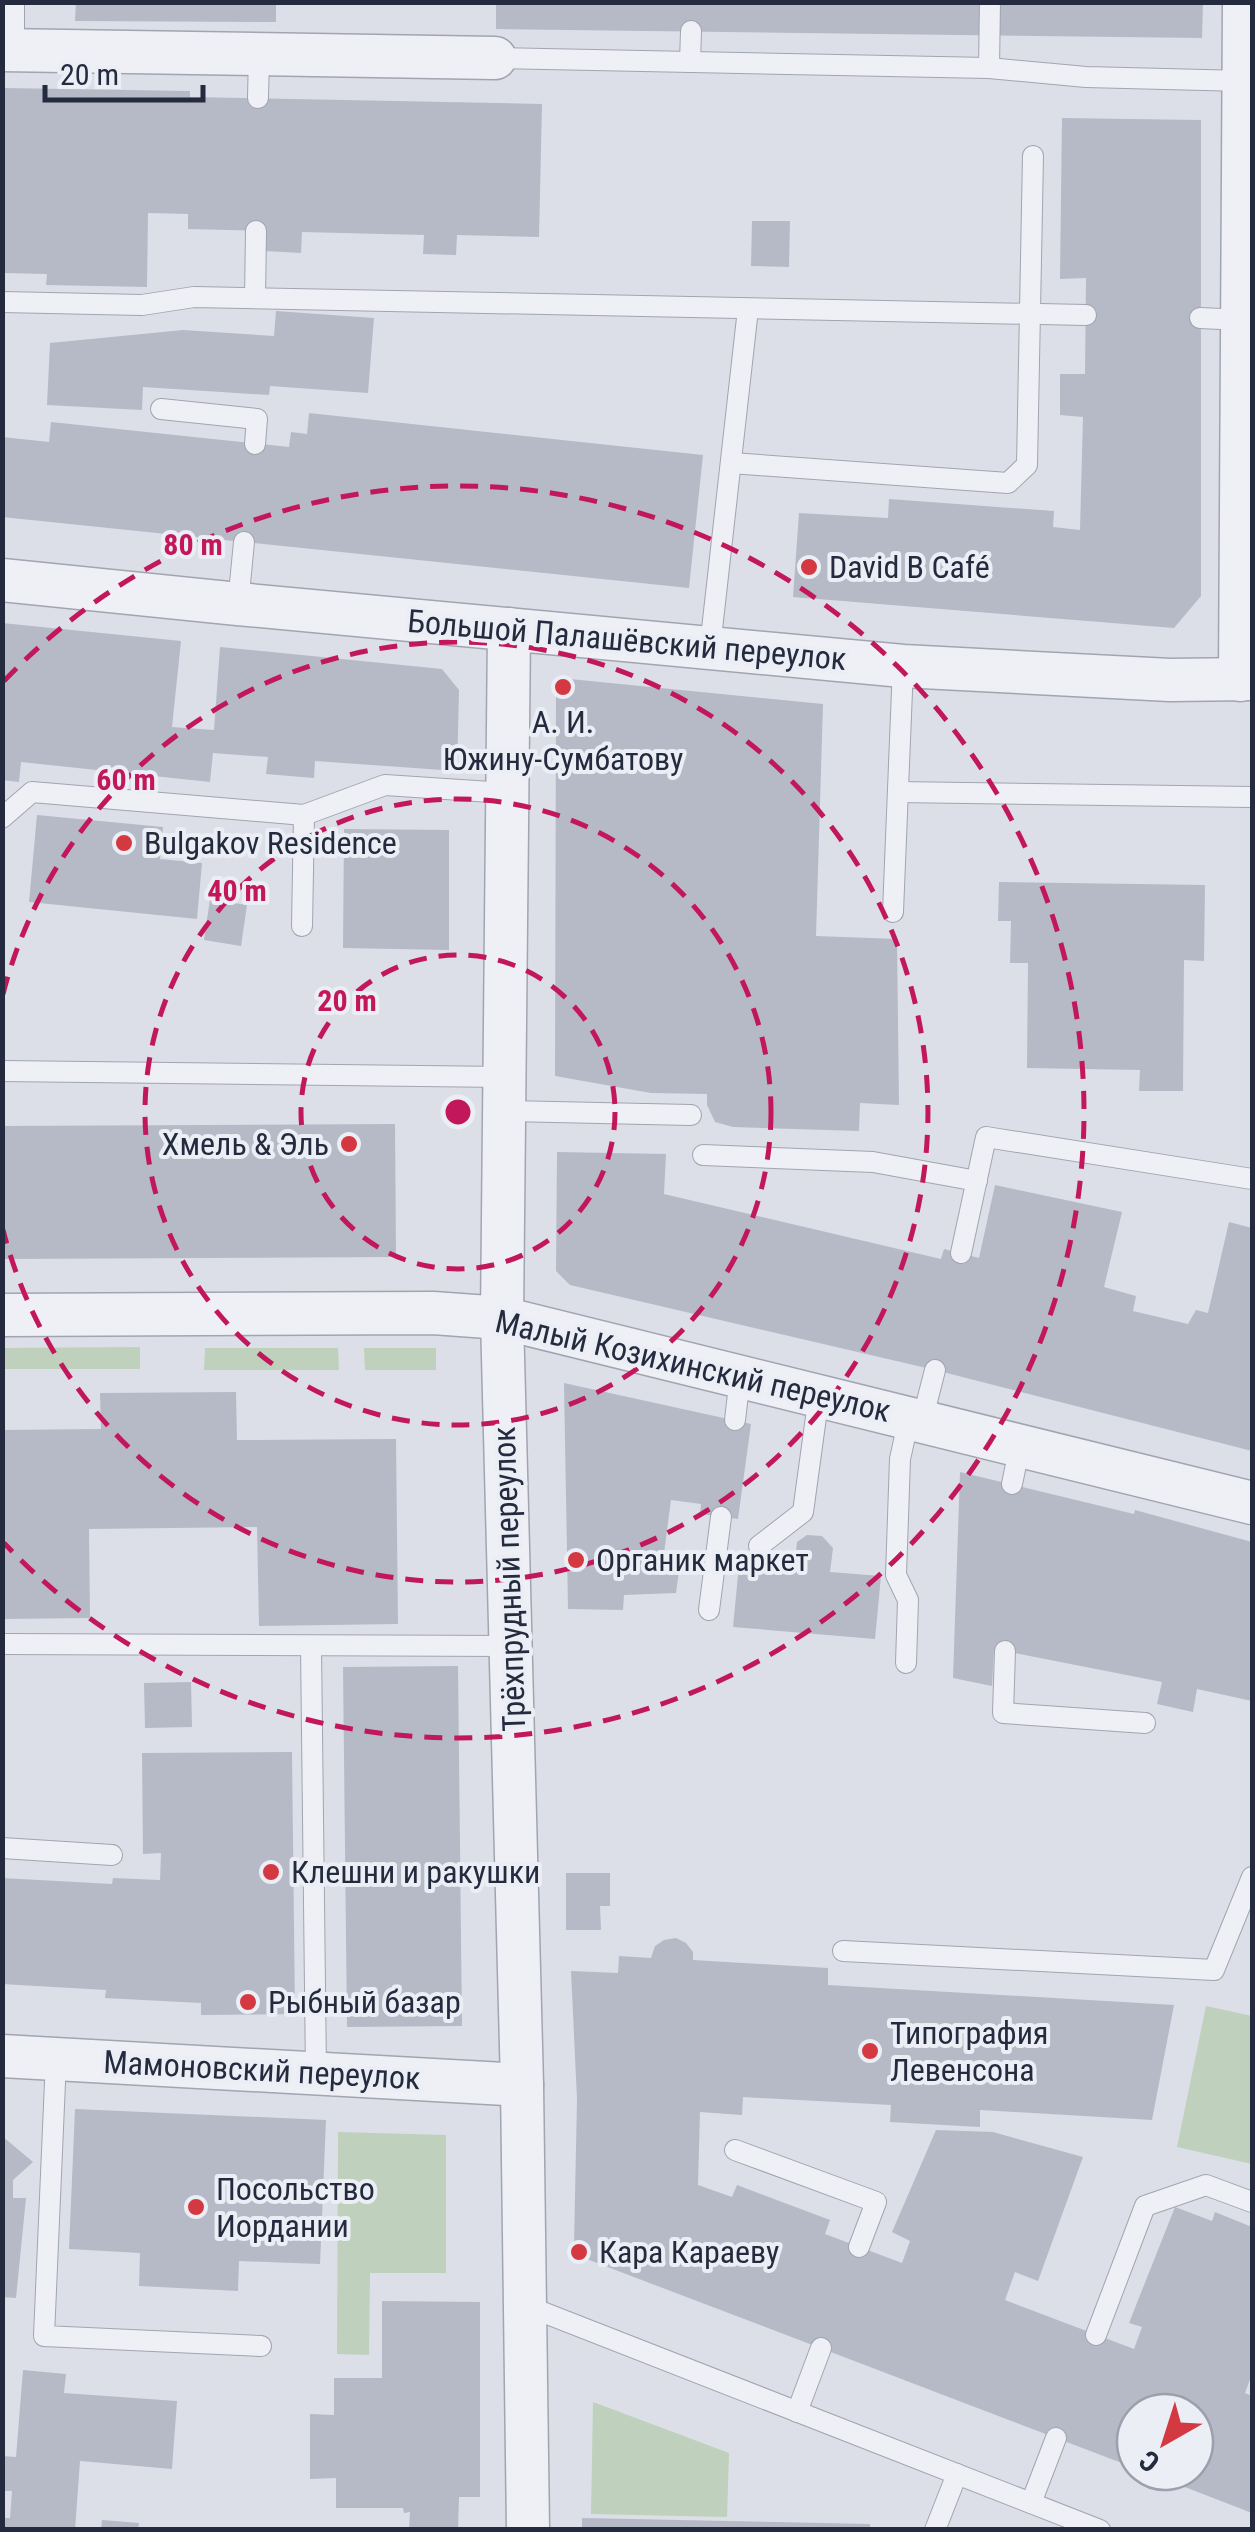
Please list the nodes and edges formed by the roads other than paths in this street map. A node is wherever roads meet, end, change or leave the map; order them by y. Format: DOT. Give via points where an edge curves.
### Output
graph roads {
  1 [pos="14,2"];
  2 [pos="990,2"];
  3 [pos="1244,2"];
  4 [pos="691,31"];
  5 [pos="8,50"];
  6 [pos="259,54"];
  7 [pos="495,58"];
  8 [pos="690,62"];
  9 [pos="989,68"];
  10 [pos="1244,80"];
  11 [pos="258,98"];
  12 [pos="1033,156"];
  13 [pos="256,231"];
  14 [pos="255,298"];
  15 [pos="2,302"];
  16 [pos="748,309"];
  17 [pos="1030,314"];
  18 [pos="1086,315"];
  19 [pos="162,409"];
  20 [pos="254,444"];
  21 [pos="730,462"];
  22 [pos="1247,524"];
  23 [pos="244,542"];
  24 [pos="2,580"];
  25 [pos="238,604"];
  26 [pos="509,628"];
  27 [pos="710,647"];
  28 [pos="902,666"];
  29 [pos="1246,680"];
  30 [pos="506,792"];
  31 [pos="898,792"];
  32 [pos="1252,797"];
  33 [pos="304,815"];
  34 [pos="2,818"];
  35 [pos="893,912"];
  36 [pos="302,926"];
  37 [pos="2,1072"];
  38 [pos="504,1094"];
  39 [pos="691,1115"];
  40 [pos="702,1156"];
  41 [pos="1252,1179"];
  42 [pos="976,1181"];
  43 [pos="962,1253"];
  44 [pos="2,1315"];
  45 [pos="502,1318"];
  46 [pos="934,1370"];
  47 [pos="740,1377"];
  48 [pos="819,1396"];
  49 [pos="735,1420"];
  50 [pos="915,1420"];
  51 [pos="1252,1502"];
  52 [pos="722,1517"];
  53 [pos="759,1546"];
  54 [pos="709,1610"];
  55 [pos="2,1644"];
  56 [pos="311,1646"];
  57 [pos="510,1646"];
  58 [pos="1005,1652"];
  59 [pos="906,1663"];
  60 [pos="1144,1723"];
  61 [pos="2,1848"];
  62 [pos="112,1855"];
  63 [pos="1252,1877"];
  64 [pos="843,1951"];
  65 [pos="2,2056"];
  66 [pos="56,2059"];
  67 [pos="316,2073"];
  68 [pos="522,2085"];
  69 [pos="735,2150"];
  70 [pos="1252,2202"];
  71 [pos="859,2247"];
  72 [pos="526,2306"];
  73 [pos="1096,2335"];
  74 [pos="262,2346"];
  75 [pos="821,2348"];
  76 [pos="797,2412"];
  77 [pos="1056,2438"];
  78 [pos="958,2474"];
  79 [pos="1031,2503"];
  80 [pos="528,2530"];
  81 [pos="935,2530"];
  82 [pos="1100,2530"];
  1 -- 5 [label="lane"];
  2 -- 9 [label="lane"];
  3 -- 10 [label="street"];
  4 -- 8 [label="lane"];
  5 -- 6 [label="street"];
  6 -- 7 [label="street"];
  6 -- 11 [label="lane"];
  7 -- 8 [label="lane"];
  8 -- 9 [label="lane"];
  9 -- 10 [label="lane"];
  10 -- 22 [label="street" via="1221,319"];
  12 -- 17 [label="lane"];
  13 -- 14 [label="lane"];
  14 -- 15 [label="lane"];
  14 -- 16 [label="lane"];
  16 -- 17 [label="lane"];
  16 -- 21 [label="lane"];
  17 -- 18 [label="lane"];
  17 -- 21 [label="lane" via="1027,465 1008,483"];
  19 -- 20 [label="lane" via="257,419"];
  21 -- 27 [label="lane"];
  22 -- 29 [label="street"];
  23 -- 25 [label="lane"];
  24 -- 25 [label="street, Большой Палашёвский переулок"];
  25 -- 26 [label="street, Большой Палашёвский переулок"];
  26 -- 27 [label="street, Большой Палашёвский переулок"];
  26 -- 30 [label="street, Трёхпрудный переулок"];
  27 -- 28 [label="street, Большой Палашёвский переулок"];
  28 -- 29 [label="street, Большой Палашёвский переулок"];
  28 -- 31 [label="lane"];
  30 -- 33 [label="lane" via="384,784"];
  30 -- 38 [label="street, Трёхпрудный переулок"];
  31 -- 32 [label="lane"];
  31 -- 35 [label="lane"];
  33 -- 34 [label="lane" via="32,792"];
  33 -- 36 [label="lane"];
  37 -- 38 [label="lane"];
  38 -- 39 [label="lane"];
  38 -- 45 [label="street, Трёхпрудный переулок"];
  40 -- 42 [label="lane" via="872,1162"];
  41 -- 42 [label="lane" via="986,1137"];
  42 -- 43 [label="lane"];
  44 -- 45 [label="street, Малый Козихинский переулок"];
  45 -- 47 [label="street, Малый Козихинский переулок"];
  45 -- 57 [label="street, Трёхпрудный переулок"];
  46 -- 50 [label="lane"];
  47 -- 48 [label="street, Малый Козихинский переулок"];
  47 -- 49 [label="lane"];
  48 -- 50 [label="street, Малый Козихинский переулок"];
  48 -- 53 [label="lane" via="802,1512"];
  50 -- 51 [label="street, Малый Козихинский переулок" via="1016,1465"];
  50 -- 59 [label="lane" via="900,1459 896,1575 908,1600"];
  52 -- 54 [label="lane"];
  55 -- 56 [label="lane"];
  56 -- 57 [label="lane"];
  56 -- 67 [label="lane"];
  57 -- 68 [label="street, Трёхпрудный переулок"];
  58 -- 60 [label="lane" via="1003,1712"];
  61 -- 62 [label="lane"];
  63 -- 64 [label="lane" via="1214,1970"];
  65 -- 66 [label="street, Мамоновский переулок"];
  66 -- 67 [label="street, Мамоновский переулок"];
  66 -- 74 [label="lane" via="44,2336"];
  67 -- 68 [label="street, Мамоновский переулок"];
  68 -- 72 [label="street, Трёхпрудный переулок"];
  69 -- 71 [label="lane" via="876,2202"];
  70 -- 73 [label="lane" via="1206,2184 1145,2206"];
  72 -- 76 [label="lane"];
  72 -- 80 [label="street, Трёхпрудный переулок"];
  75 -- 76 [label="lane"];
  76 -- 78 [label="lane"];
  77 -- 79 [label="lane"];
  78 -- 79 [label="lane"];
  78 -- 81 [label="lane"];
  79 -- 82 [label="lane"];
}
